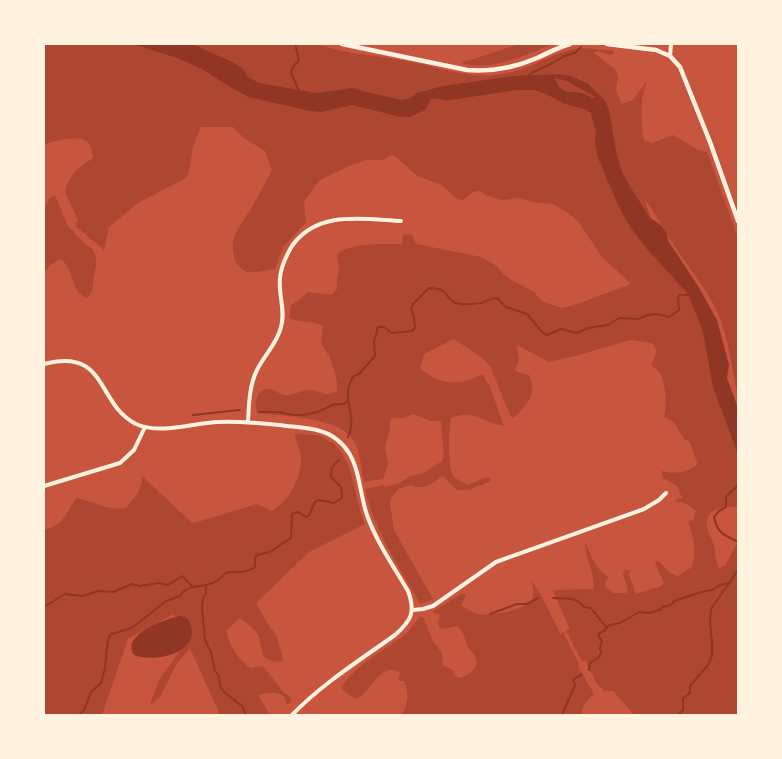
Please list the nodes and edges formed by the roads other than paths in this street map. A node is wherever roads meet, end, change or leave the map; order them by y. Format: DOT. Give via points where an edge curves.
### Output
graph roads {
  1 [pos="342,44"];
  2 [pos="570,44"];
  3 [pos="607,44"];
  4 [pos="671,44"];
  5 [pos="670,56"];
  6 [pos="401,221"];
  7 [pos="738,221"];
  8 [pos="44,364"];
  9 [pos="248,422"];
  10 [pos="145,427"];
  11 [pos="44,486"];
  12 [pos="666,493"];
  13 [pos="413,610"];
  14 [pos="292,715"];
  1 -- 2 [label="street" via="481,71 509,68"];
  3 -- 5 [label="street" via="656,50"];
  4 -- 5 [label="street"];
  5 -- 7 [label="street" via="683,74"];
  6 -- 9 [label="street" via="330,221 310,229 294,244 283,263 280,280 281,328 253,379"];
  8 -- 10 [label="street" via="63,360 82,364 95,374 117,408"];
  9 -- 10 [label="street"];
  9 -- 13 [label="street" via="321,431 346,448 354,464 367,515 408,591"];
  10 -- 11 [label="street" via="134,450 120,463"];
  12 -- 13 [label="street" via="644,509 496,562 432,606"];
  13 -- 14 [label="street" via="395,635"];
}
